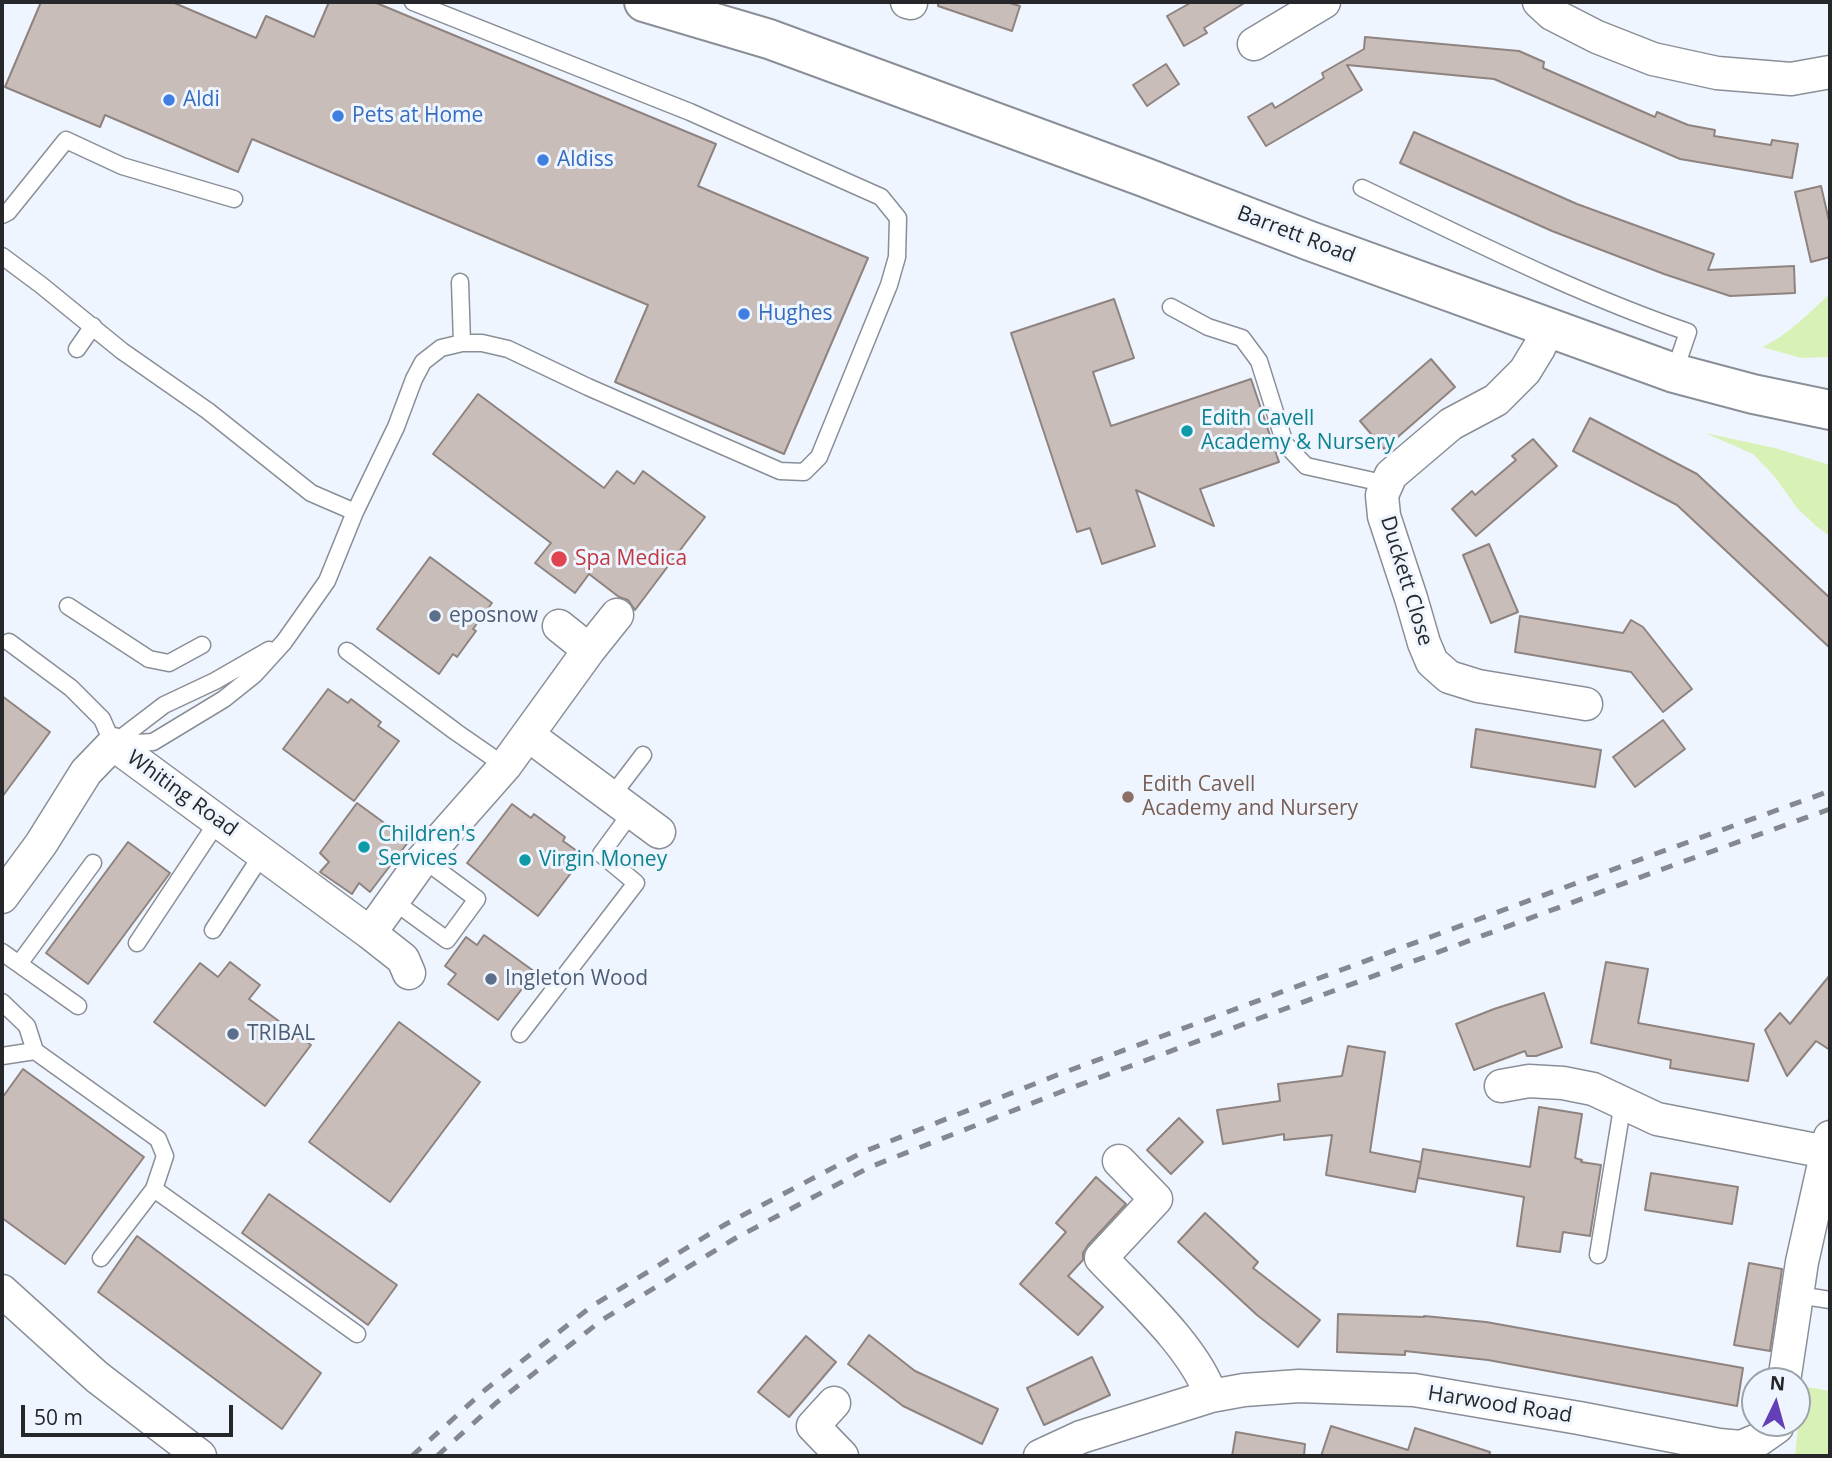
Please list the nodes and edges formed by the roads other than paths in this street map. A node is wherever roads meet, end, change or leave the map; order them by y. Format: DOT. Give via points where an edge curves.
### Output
graph roads {
  1 [pos="412,2"];
  2 [pos="644,2"];
  3 [pos="682,2"];
  4 [pos="1324,2"];
  5 [pos="1539,2"];
  6 [pos="769,39"];
  7 [pos="1254,44"];
  8 [pos="1830,72"];
  9 [pos="1362,188"];
  10 [pos="233,199"];
  11 [pos="2,215"];
  12 [pos="2,256"];
  13 [pos="460,282"];
  14 [pos="1171,307"];
  15 [pos="93,326"];
  16 [pos="1548,328"];
  17 [pos="463,343"];
  18 [pos="77,349"];
  19 [pos="1674,373"];
  20 [pos="1830,410"];
  21 [pos="1387,484"];
  22 [pos="355,512"];
  23 [pos="68,606"];
  24 [pos="617,615"];
  25 [pos="559,626"];
  26 [pos="9,642"];
  27 [pos="284,642"];
  28 [pos="202,645"];
  29 [pos="589,650"];
  30 [pos="347,651"];
  31 [pos="1586,704"];
  32 [pos="528,735"];
  33 [pos="113,744"];
  34 [pos="643,755"];
  35 [pos="505,766"];
  36 [pos="621,805"];
  37 [pos="218,821"];
  38 [pos="659,832"];
  39 [pos="263,853"];
  40 [pos="423,859"];
  41 [pos="93,863"];
  42 [pos="2,898"];
  43 [pos="392,900"];
  44 [pos="213,930"];
  45 [pos="370,933"];
  46 [pos="137,943"];
  47 [pos="2,952"];
  48 [pos="19,964"];
  49 [pos="405,981"];
  50 [pos="2,1002"];
  51 [pos="78,1006"];
  52 [pos="520,1034"];
  53 [pos="35,1051"];
  54 [pos="2,1056"];
  55 [pos="1501,1086"];
  56 [pos="1623,1102"];
  57 [pos="1828,1144"];
  58 [pos="1119,1161"];
  59 [pos="154,1189"];
  60 [pos="1598,1255"];
  61 [pos="101,1258"];
  62 [pos="2,1291"];
  63 [pos="1798,1295"];
  64 [pos="1830,1300"];
  65 [pos="357,1334"];
  66 [pos="1786,1367"];
  67 [pos="1211,1396"];
  68 [pos="834,1403"];
  69 [pos="1763,1437"];
  70 [pos="200,1456"];
  71 [pos="842,1456"];
  72 [pos="1040,1456"];
  1 -- 17 [label="lane" via="690,112 868,191 881,197 898,218 897,257 889,285 819,457 804,472 780,471 508,349"];
  2 -- 6 [label="highway, Barrett Road"];
  3 -- 6 [label="highway, Barrett Road"];
  4 -- 7 [label="street"];
  5 -- 8 [label="street" via="1552,15 1585,32 1653,59 1717,74 1791,79"];
  6 -- 16 [label="highway, Barrett Road"];
  9 -- 19 [label="lane" via="1545,275 1688,332"];
  10 -- 11 [label="lane" via="122,166 66,140"];
  12 -- 15 [label="lane"];
  13 -- 17 [label="lane"];
  14 -- 21 [label="lane" via="1208,327 1242,338 1259,361 1284,444 1306,466"];
  15 -- 18 [label="lane"];
  15 -- 22 [label="lane" via="311,493"];
  16 -- 19 [label="highway, Barrett Road"];
  16 -- 21 [label="street" via="1525,371 1496,400 1451,424 1391,475"];
  17 -- 22 [label="lane" via="441,348 423,362"];
  19 -- 20 [label="highway, Barrett Road"];
  21 -- 31 [label="street, Duckett Close" via="1382,495 1384,516 1432,662 1449,677 1478,686"];
  22 -- 27 [label="lane" via="327,581"];
  23 -- 28 [label="lane" via="149,659 169,663"];
  24 -- 29 [label="street"];
  25 -- 29 [label="street"];
  26 -- 33 [label="lane" via="71,688 102,719"];
  27 -- 33 [label="lane" via="164,705"];
  27 -- 33 [label="lane" via="224,699 153,742"];
  29 -- 32 [label="street"];
  30 -- 35 [label="lane"];
  32 -- 35 [label="street"];
  32 -- 36 [label="street"];
  33 -- 37 [label="street, Whiting Road"];
  33 -- 42 [label="street, Whiting Road" via="86,772"];
  34 -- 36 [label="lane"];
  35 -- 40 [label="street"];
  36 -- 38 [label="street"];
  36 -- 52 [label="lane" via="601,854 636,883"];
  37 -- 39 [label="street, Whiting Road"];
  37 -- 46 [label="lane"];
  39 -- 44 [label="lane"];
  39 -- 45 [label="street, Whiting Road"];
  40 -- 43 [label="street"];
  40 -- 43 [label="lane" via="477,899 447,940"];
  41 -- 48 [label="lane"];
  43 -- 45 [label="street"];
  45 -- 49 [label="street, Whiting Road" via="402,959"];
  47 -- 48 [label="lane"];
  48 -- 51 [label="lane"];
  50 -- 53 [label="lane" via="27,1026"];
  53 -- 54 [label="lane"];
  53 -- 59 [label="lane" via="158,1139 165,1156"];
  55 -- 56 [label="street" via="1530,1081 1563,1083"];
  56 -- 57 [label="street" via="1657,1119"];
  56 -- 60 [label="lane"];
  57 -- 63 [label="street"];
  58 -- 67 [label="street" via="1156,1199 1101,1258 1180,1342"];
  59 -- 61 [label="lane"];
  59 -- 65 [label="lane"];
  62 -- 70 [label="street" via="97,1377"];
  63 -- 64 [label="lane"];
  63 -- 66 [label="street"];
  67 -- 69 [label="street, Harwood Road" via="1299,1386 1414,1391 1719,1445 1741,1447"];
  67 -- 72 [label="street, Harwood Road" via="1081,1437"];
  68 -- 71 [label="street" via="814,1426"];
}
